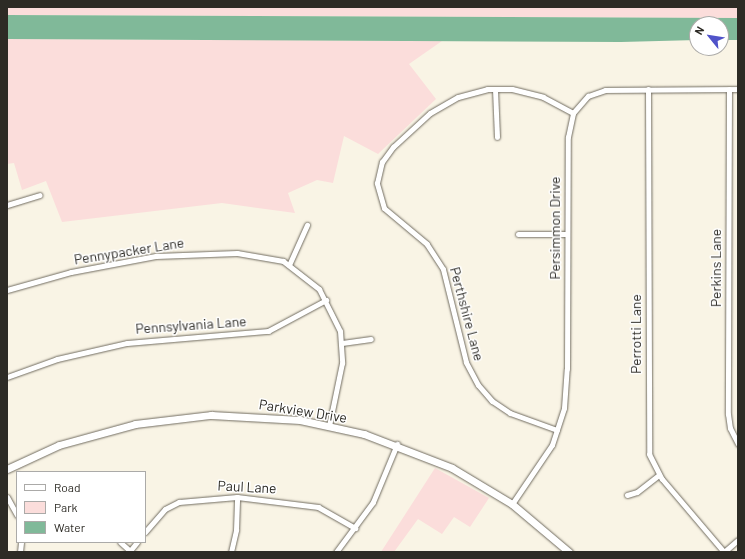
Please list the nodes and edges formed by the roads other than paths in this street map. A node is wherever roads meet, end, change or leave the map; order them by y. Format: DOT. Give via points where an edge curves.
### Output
graph roads {
  1 [pos="495,89"];
  2 [pos="648,89"];
  3 [pos="729,89"];
  4 [pos="738,89"];
  5 [pos="573,113"];
  6 [pos="497,137"];
  7 [pos="40,195"];
  8 [pos="7,205"];
  9 [pos="307,224"];
  10 [pos="518,234"];
  11 [pos="567,234"];
  12 [pos="289,265"];
  13 [pos="7,290"];
  14 [pos="326,300"];
  15 [pos="371,339"];
  16 [pos="342,343"];
  17 [pos="7,377"];
  18 [pos="329,426"];
  19 [pos="557,430"];
  20 [pos="397,444"];
  21 [pos="738,444"];
  22 [pos="7,469"];
  23 [pos="658,475"];
  24 [pos="627,495"];
  25 [pos="7,497"];
  26 [pos="236,497"];
  27 [pos="512,504"];
  28 [pos="16,513"];
  29 [pos="355,528"];
  30 [pos="146,531"];
  31 [pos="738,540"];
  32 [pos="121,543"];
  33 [pos="136,543"];
  34 [pos="130,551"];
  35 [pos="231,552"];
  36 [pos="336,552"];
  37 [pos="569,552"];
  38 [pos="724,552"];
  1 -- 5 [label="street, Perthshire Lane" via="533,93"];
  1 -- 6 [label="street"];
  1 -- 19 [label="street, Perthshire Lane" via="458,97 425,117 384,158 378,173 378,193 390,215 422,240 440,263 450,288 466,362 478,385 492,401 510,413"];
  2 -- 3 [label="street"];
  2 -- 5 [label="street" via="599,91 583,101"];
  2 -- 23 [label="street, Perrotti Lane" via="647,441 650,458"];
  3 -- 4 [label="street"];
  3 -- 21 [label="street, Perkins Lane" via="728,414 730,428"];
  5 -- 11 [label="street, Persimmon Drive" via="568,137"];
  7 -- 8 [label="street"];
  9 -- 12 [label="street"];
  10 -- 11 [label="street"];
  11 -- 19 [label="street, Persimmon Drive" via="567,378"];
  12 -- 13 [label="street, Pennypacker Lane" via="266,256 243,253 156,256 71,272"];
  12 -- 14 [label="street, Pennypacker Lane" via="309,279"];
  14 -- 16 [label="street, Pennypacker Lane"];
  14 -- 17 [label="street, Pennsylvania Lane" via="268,331 127,343 57,359"];
  15 -- 16 [label="street"];
  16 -- 18 [label="street, Pennypacker Lane"];
  18 -- 20 [label="street, Parkview Drive"];
  18 -- 22 [label="street, Parkview Drive" via="263,416 174,418 73,440"];
  19 -- 27 [label="street, Persimmon Drive" via="548,452"];
  20 -- 27 [label="street, Parkview Drive" via="452,468"];
  20 -- 29 [label="street" via="377,494"];
  23 -- 24 [label="street" via="637,492"];
  23 -- 38 [label="street, Perrotti Lane"];
  25 -- 28 [label="street"];
  26 -- 29 [label="street, Paul Lane" via="318,507"];
  26 -- 30 [label="street, Paul Lane" via="179,502 165,509"];
  26 -- 35 [label="street" via="236,537"];
  27 -- 37 [label="street, Parkview Drive"];
  29 -- 36 [label="street"];
  31 -- 38 [label="street"];
  32 -- 34 [label="street"];
  33 -- 34 [label="street"];
}
